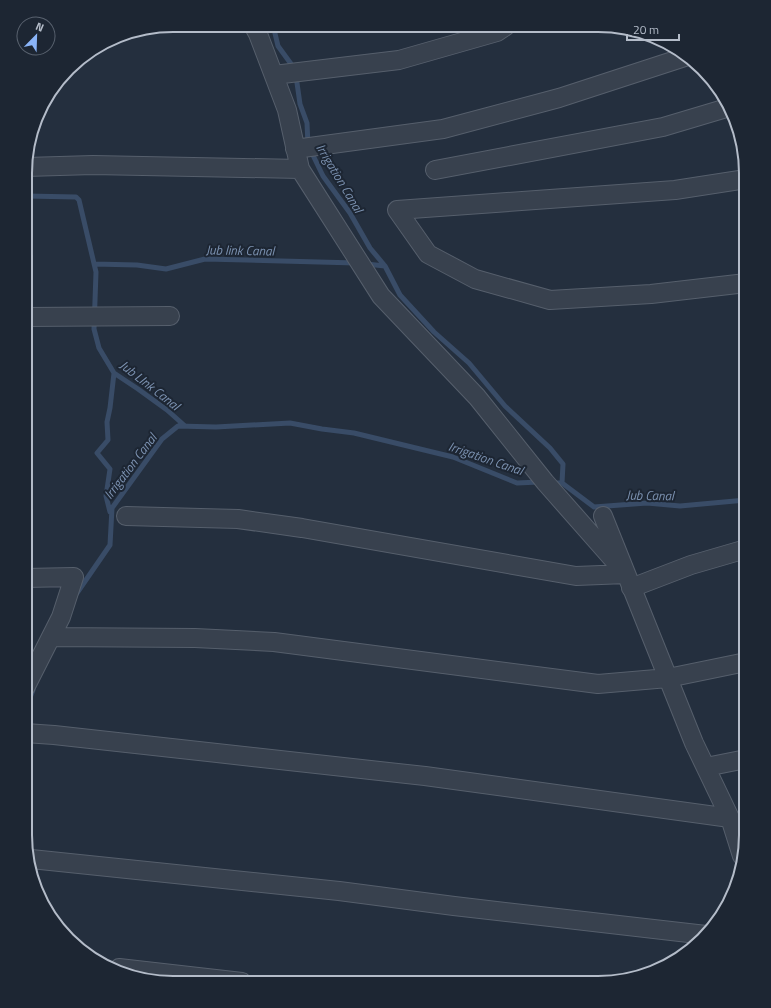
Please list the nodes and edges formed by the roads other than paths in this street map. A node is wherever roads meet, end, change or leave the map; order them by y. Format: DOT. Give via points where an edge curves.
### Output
graph roads {
  1 [pos="257,32"];
  2 [pos="497,32"];
  3 [pos="680,59"];
  4 [pos="274,75"];
  5 [pos="723,109"];
  6 [pos="295,149"];
  7 [pos="32,167"];
  8 [pos="300,169"];
  9 [pos="435,170"];
  10 [pos="739,180"];
  11 [pos="739,284"];
  12 [pos="170,316"];
  13 [pos="32,317"];
  14 [pos="126,516"];
  15 [pos="603,516"];
  16 [pos="739,551"];
  17 [pos="32,578"];
  18 [pos="629,581"];
  19 [pos="51,637"];
  20 [pos="739,663"];
  21 [pos="32,674"];
  22 [pos="668,678"];
  23 [pos="32,734"];
  24 [pos="739,760"];
  25 [pos="706,767"];
  26 [pos="730,818"];
  27 [pos="739,846"];
  28 [pos="34,859"];
  29 [pos="699,934"];
  30 [pos="133,970"];
  31 [pos="189,976"];
  1 -- 4 [label="street"];
  2 -- 4 [label="street" via="399,60"];
  3 -- 6 [label="street" via="559,98 443,129"];
  4 -- 6 [label="street" via="287,110"];
  5 -- 9 [label="street" via="663,127"];
  6 -- 8 [label="street"];
  7 -- 8 [label="street" via="93,165"];
  8 -- 18 [label="street" via="381,296 477,397"];
  10 -- 11 [label="street" via="675,190 397,210 428,254 475,279 550,300 651,294"];
  12 -- 13 [label="street"];
  14 -- 18 [label="street" via="238,519 576,576"];
  15 -- 18 [label="street"];
  16 -- 18 [label="street"];
  17 -- 19 [label="street" via="74,577 61,617"];
  18 -- 22 [label="street"];
  19 -- 21 [label="street"];
  19 -- 22 [label="street" via="195,638 274,642 598,684"];
  20 -- 22 [label="street"];
  22 -- 25 [label="street"];
  23 -- 26 [label="street" via="425,776"];
  24 -- 25 [label="street"];
  25 -- 26 [label="street"];
  26 -- 27 [label="street"];
  28 -- 29 [label="street"];
  30 -- 31 [label="street"];
}
